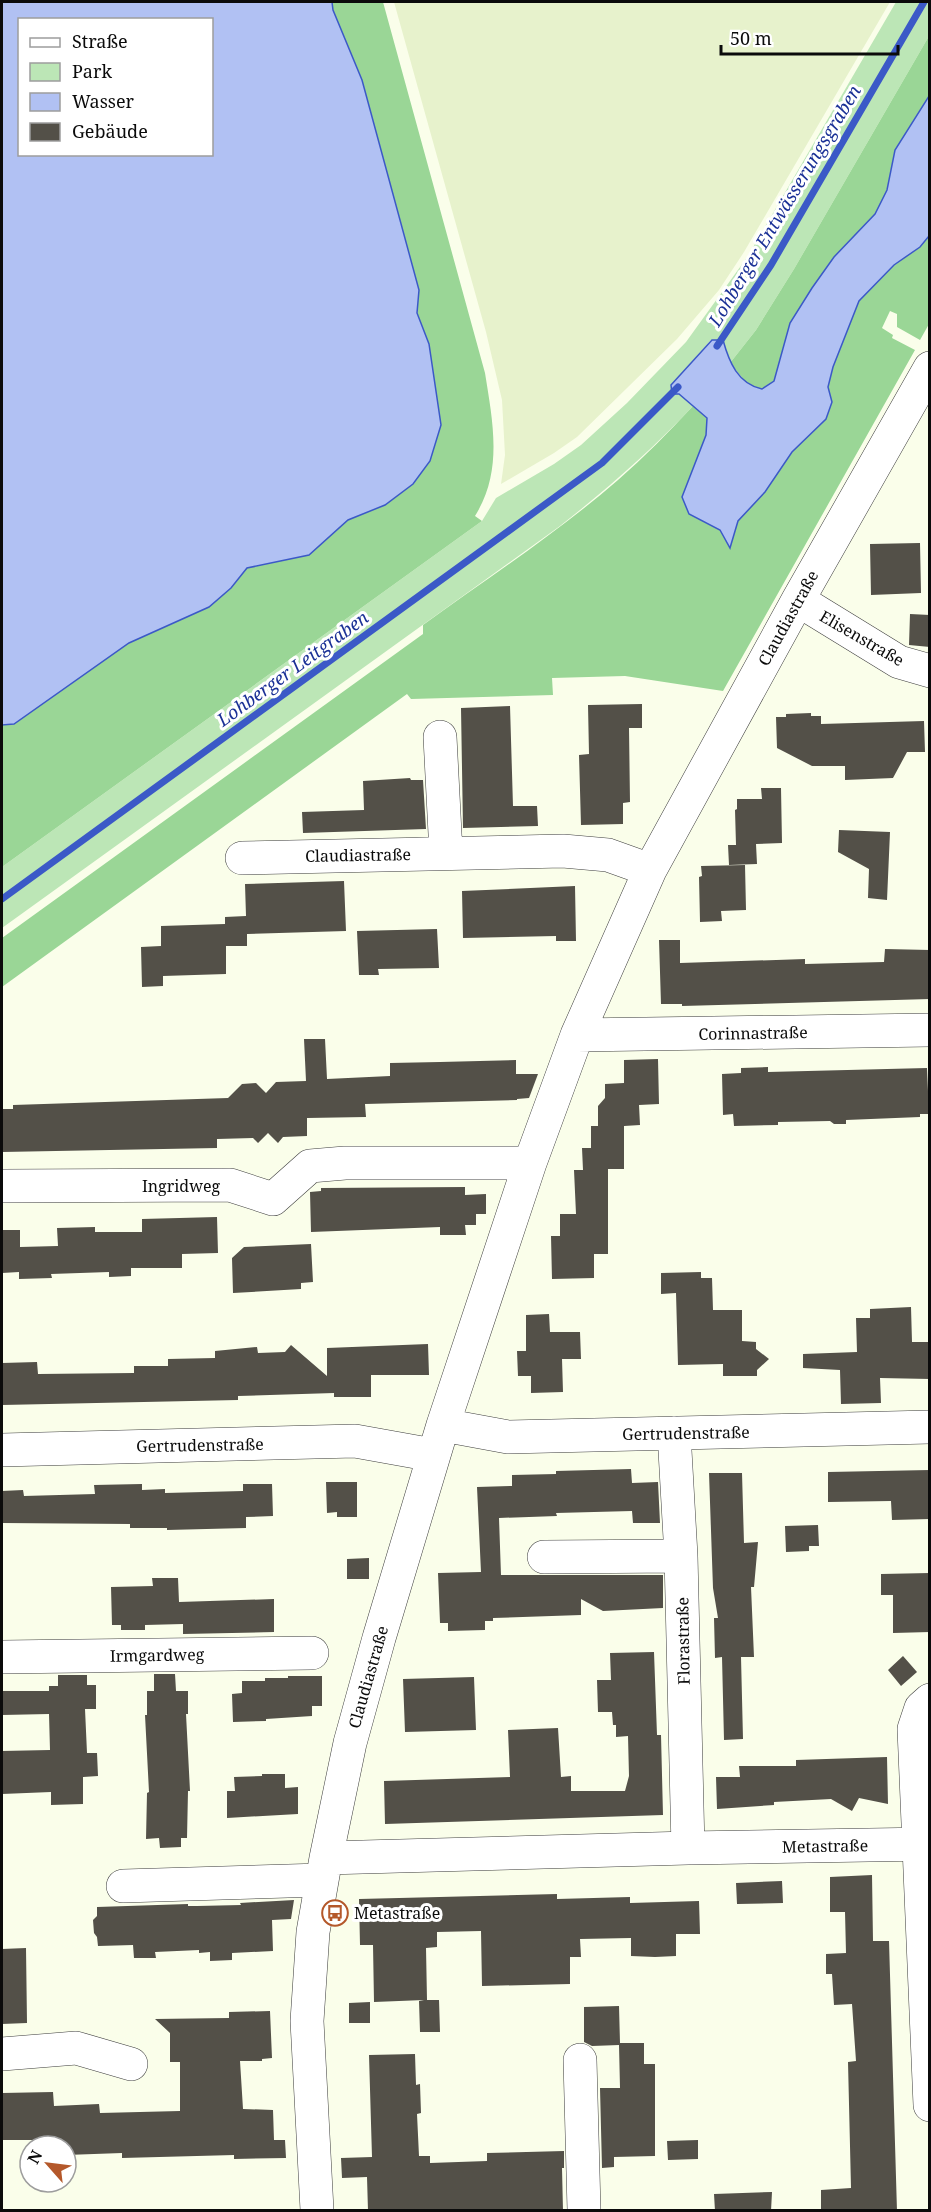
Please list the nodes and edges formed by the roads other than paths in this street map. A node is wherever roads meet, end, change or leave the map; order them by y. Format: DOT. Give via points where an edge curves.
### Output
graph roads {
  1 [pos="930,368"];
  2 [pos="798,600"];
  3 [pos="930,671"];
  4 [pos="440,737"];
  5 [pos="446,853"];
  6 [pos="242,858"];
  7 [pos="650,870"];
  8 [pos="930,1030"];
  9 [pos="577,1035"];
  10 [pos="530,1163"];
  11 [pos="2,1186"];
  12 [pos="443,1425"];
  13 [pos="930,1427"];
  14 [pos="674,1433"];
  15 [pos="2,1450"];
  16 [pos="433,1455"];
  17 [pos="681,1556"];
  18 [pos="544,1557"];
  19 [pos="312,1653"];
  20 [pos="2,1657"];
  21 [pos="930,1700"];
  22 [pos="925,1845"];
  23 [pos="688,1848"];
  24 [pos="324,1869"];
  25 [pos="123,1886"];
  26 [pos="2,2054"];
  27 [pos="580,2060"];
  28 [pos="131,2064"];
  29 [pos="930,2105"];
  30 [pos="317,2211"];
  31 [pos="584,2211"];
  1 -- 2 [label="street, Claudiastraße"];
  2 -- 3 [label="street, Elisenstraße" via="899,662"];
  2 -- 7 [label="street, Claudiastraße"];
  4 -- 5 [label="street"];
  5 -- 6 [label="street, Claudiastraße"];
  5 -- 7 [label="street, Claudiastraße" via="563,850 608,855"];
  7 -- 9 [label="street, Claudiastraße"];
  8 -- 9 [label="street, Corinnastraße"];
  9 -- 10 [label="street, Claudiastraße"];
  10 -- 11 [label="street, Ingridweg" via="310,1166 273,1199 230,1185"];
  10 -- 12 [label="street, Claudiastraße"];
  12 -- 14 [label="street, Gertrudenstraße" via="508,1437"];
  12 -- 16 [label="street, Claudiastraße"];
  13 -- 14 [label="street, Gertrudenstraße"];
  14 -- 17 [label="street, Florastraße"];
  15 -- 16 [label="street, Gertrudenstraße" via="355,1441"];
  16 -- 24 [label="street, Claudiastraße" via="350,1743"];
  17 -- 18 [label="street"];
  17 -- 23 [label="street, Florastraße"];
  19 -- 20 [label="street, Irmgardweg"];
  21 -- 22 [label="street" via="921,1708 914,1729"];
  22 -- 23 [label="street, Metastraße"];
  22 -- 29 [label="street"];
  23 -- 24 [label="street, Metastraße"];
  24 -- 25 [label="street, Metastraße"];
  24 -- 30 [label="street, Claudiastraße" via="313,1932 307,2021"];
  26 -- 28 [label="street" via="76,2048"];
  27 -- 31 [label="street"];
}
